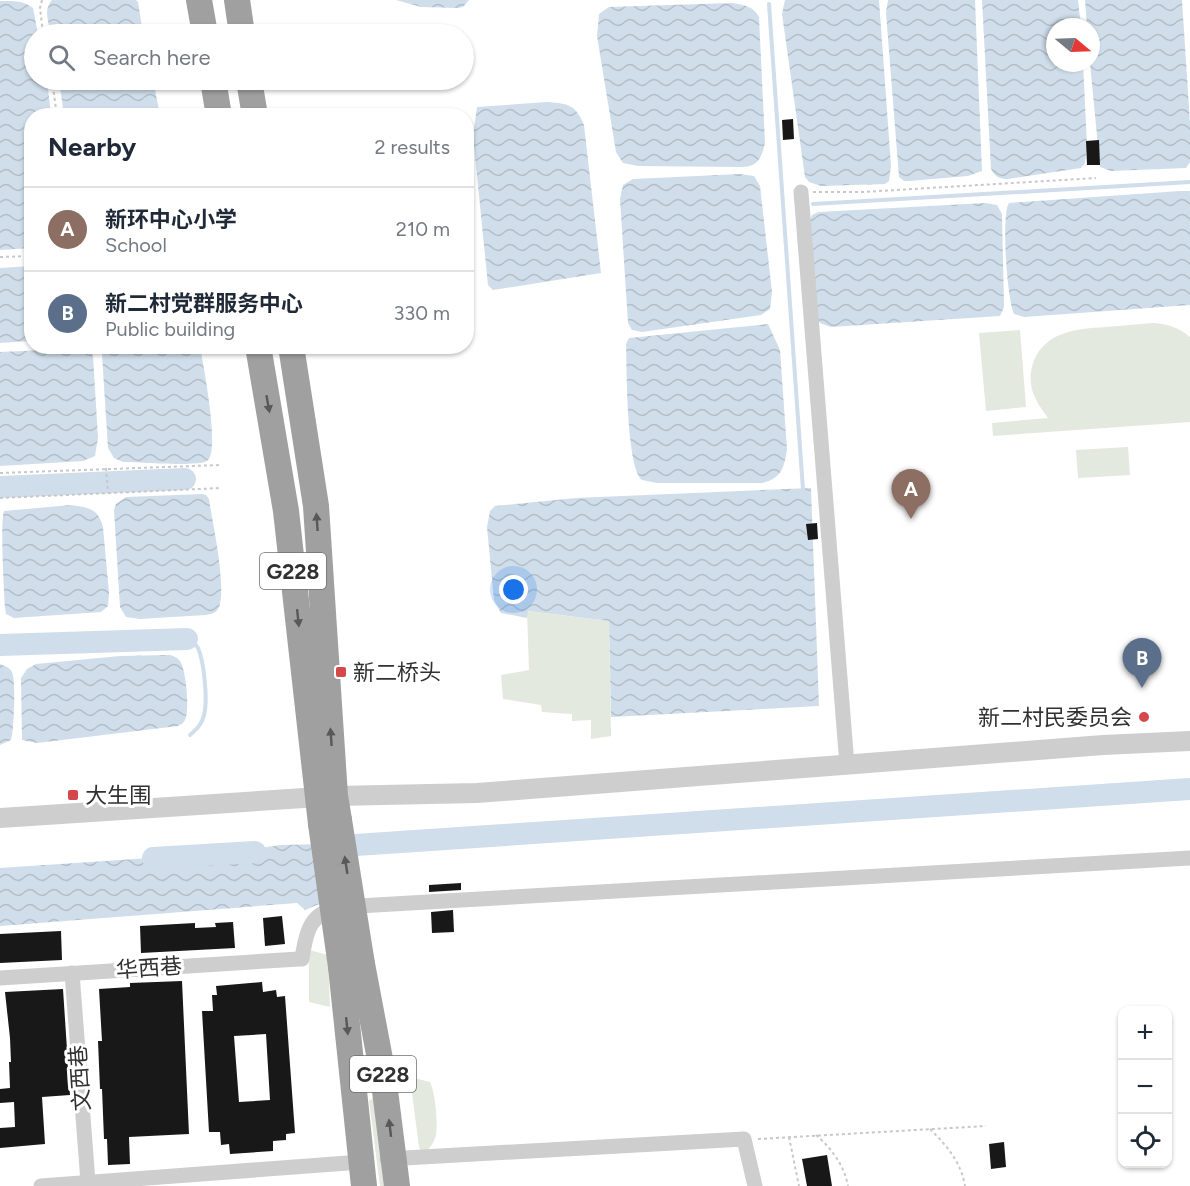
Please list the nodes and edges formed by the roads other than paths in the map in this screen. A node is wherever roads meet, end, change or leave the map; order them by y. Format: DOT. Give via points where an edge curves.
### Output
graph roads {
  1 [pos="199,0"];
  2 [pos="237,0"];
  3 [pos="203,24"];
  4 [pos="241,24"];
  5 [pos="215,90"];
  6 [pos="251,90"];
  7 [pos="218,108"];
  8 [pos="254,108"];
  9 [pos="801,192"];
  10 [pos="259,354"];
  11 [pos="292,354"];
  12 [pos="1190,741"];
  13 [pos="847,765"];
  14 [pos="328,809"];
  15 [pos="0,818"];
  16 [pos="1190,858"];
  17 [pos="351,966"];
  18 [pos="72,973"];
  19 [pos="0,978"];
  20 [pos="387,1159"];
  21 [pos="362,1174"];
  22 [pos="161,1181"];
  23 [pos="88,1182"];
  24 [pos="41,1186"];
  25 [pos="397,1186"];
  26 [pos="754,1186"];
  1 -- 3 [label="highway"];
  2 -- 4 [label="highway"];
  5 -- 7 [label="highway"];
  6 -- 8 [label="highway"];
  9 -- 13 [label="street"];
  10 -- 14 [label="highway, G228, one-way"];
  14 -- 11 [label="highway, G228, one-way" via="316,506"];
  12 -- 13 [label="street"];
  13 -- 14 [label="street"];
  14 -- 15 [label="street"];
  14 -- 17 [label="highway, G228, bridge"];
  16 -- 18 [label="street, 华西巷" via="341,907 315,918 300,959"];
  17 -- 21 [label="highway, G228, one-way"];
  25 -- 17 [label="highway, G228, one-way" via="383,1075"];
  18 -- 19 [label="street, 华西巷"];
  18 -- 23 [label="street, 文西巷"];
  20 -- 26 [label="street" via="744,1139"];
  21 -- 22 [label="street"];
  22 -- 23 [label="street"];
  23 -- 24 [label="street"];
}
